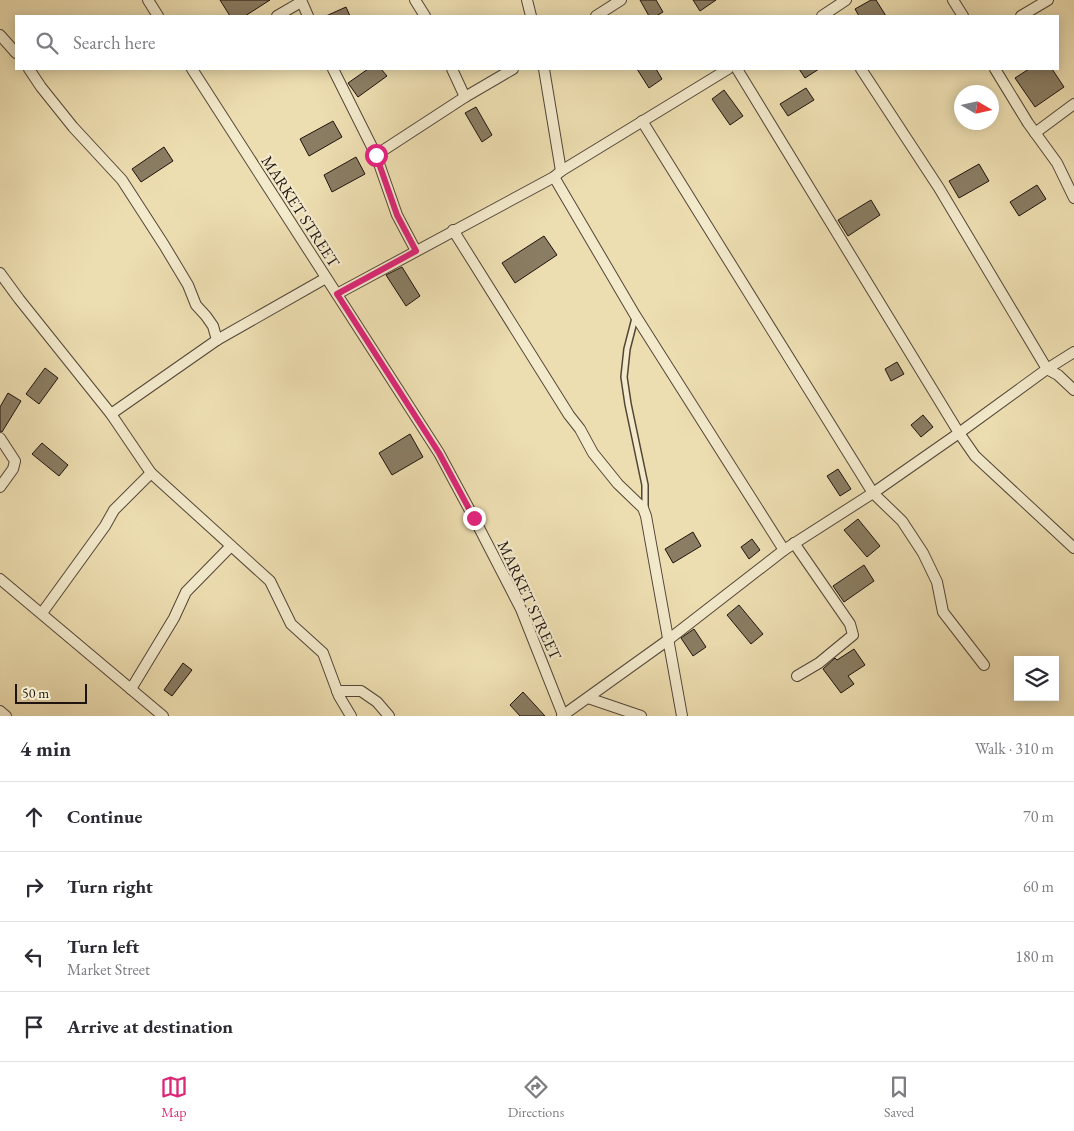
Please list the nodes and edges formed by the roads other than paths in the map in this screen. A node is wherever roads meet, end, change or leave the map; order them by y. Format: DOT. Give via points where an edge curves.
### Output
graph roads {
  1 [pos="148,0"];
  2 [pos="416,0"];
  3 [pos="527,0"];
  4 [pos="622,0"];
  5 [pos="846,0"];
  6 [pos="953,0"];
  7 [pos="1048,0"];
  8 [pos="301,1"];
  9 [pos="157,15"];
  10 [pos="278,15"];
  11 [pos="308,15"];
  12 [pos="424,15"];
  13 [pos="531,15"];
  14 [pos="598,15"];
  15 [pos="826,15"];
  16 [pos="962,15"];
  17 [pos="1023,15"];
  18 [pos="0,35"];
  19 [pos="15,53"];
  20 [pos="30,70"];
  21 [pos="193,70"];
  22 [pos="334,70"];
  23 [pos="452,70"];
  24 [pos="510,70"];
  25 [pos="544,70"];
  26 [pos="726,70"];
  27 [pos="738,70"];
  28 [pos="863,70"];
  29 [pos="996,70"];
  30 [pos="464,97"];
  31 [pos="1074,104"];
  32 [pos="642,121"];
  33 [pos="1035,133"];
  34 [pos="376,155"];
  35 [pos="558,174"];
  36 [pos="1074,198"];
  37 [pos="453,230"];
  38 [pos="416,251"];
  39 [pos="0,273"];
  40 [pos="326,278"];
  41 [pos="337,294"];
  42 [pos="635,316"];
  43 [pos="217,340"];
  44 [pos="1074,352"];
  45 [pos="1048,369"];
  46 [pos="1074,390"];
  47 [pos="111,414"];
  48 [pos="959,433"];
  49 [pos="0,438"];
  50 [pos="151,473"];
  51 [pos="0,487"];
  52 [pos="873,493"];
  53 [pos="646,516"];
  54 [pos="794,543"];
  55 [pos="231,546"];
  56 [pos="1074,548"];
  57 [pos="784,550"];
  58 [pos="0,579"];
  59 [pos="42,614"];
  60 [pos="668,640"];
  61 [pos="984,665"];
  62 [pos="798,676"];
  63 [pos="131,689"];
  64 [pos="337,691"];
  65 [pos="588,698"];
  66 [pos="0,711"];
  67 [pos="563,715"];
  68 [pos="6,716"];
  69 [pos="164,716"];
  70 [pos="351,716"];
  71 [pos="389,716"];
  72 [pos="641,716"];
  73 [pos="682,716"];
  1 -- 9 [label="street"];
  2 -- 12 [label="street"];
  3 -- 13 [label="street"];
  4 -- 14 [label="street"];
  5 -- 15 [label="street"];
  6 -- 16 [label="street"];
  7 -- 17 [label="street"];
  8 -- 10 [label="street"];
  8 -- 11 [label="street"];
  18 -- 19 [label="street"];
  20 -- 43 [label="street" via="73,127 122,180 188,285 196,306 213,326"];
  21 -- 40 [label="street, MARKET STREET"];
  22 -- 34 [label="street"];
  23 -- 30 [label="street"];
  24 -- 30 [label="street"];
  25 -- 35 [label="street"];
  26 -- 32 [label="street"];
  27 -- 48 [label="street"];
  28 -- 45 [label="street" via="939,188"];
  29 -- 33 [label="street"];
  30 -- 34 [label="street"];
  31 -- 33 [label="street"];
  32 -- 35 [label="street"];
  32 -- 52 [label="street"];
  33 -- 36 [label="street" via="1056,163"];
  34 -- 38 [label="street" via="397,215"];
  35 -- 37 [label="street"];
  35 -- 42 [label="street"];
  37 -- 38 [label="street"];
  37 -- 53 [label="street" via="593,453 643,508"];
  38 -- 41 [label="street"];
  39 -- 47 [label="street"];
  40 -- 41 [label="street, MARKET STREET"];
  40 -- 43 [label="street"];
  41 -- 67 [label="street, MARKET STREET" via="439,453 474,518 521,609"];
  42 -- 53 [label="lane" via="624,377 645,485"];
  42 -- 57 [label="street"];
  43 -- 47 [label="street"];
  44 -- 45 [label="street"];
  45 -- 46 [label="street"];
  45 -- 48 [label="street"];
  47 -- 50 [label="street"];
  48 -- 52 [label="street"];
  48 -- 56 [label="street" via="975,456"];
  49 -- 51 [label="street" via="15,461"];
  50 -- 55 [label="street"];
  50 -- 59 [label="street" via="114,510"];
  52 -- 54 [label="street"];
  52 -- 61 [label="street" via="902,520 937,582 943,612"];
  53 -- 60 [label="street"];
  54 -- 57 [label="street"];
  54 -- 62 [label="street" via="850,624 853,635 820,663"];
  55 -- 63 [label="street" via="186,592"];
  55 -- 64 [label="street" via="270,581 291,624 323,653"];
  57 -- 60 [label="street"];
  58 -- 59 [label="street"];
  59 -- 63 [label="street"];
  60 -- 65 [label="street"];
  60 -- 73 [label="street"];
  63 -- 69 [label="street"];
  64 -- 70 [label="street"];
  64 -- 71 [label="street" via="361,691"];
  65 -- 67 [label="street"];
  65 -- 72 [label="street"];
  66 -- 68 [label="street"];
}
